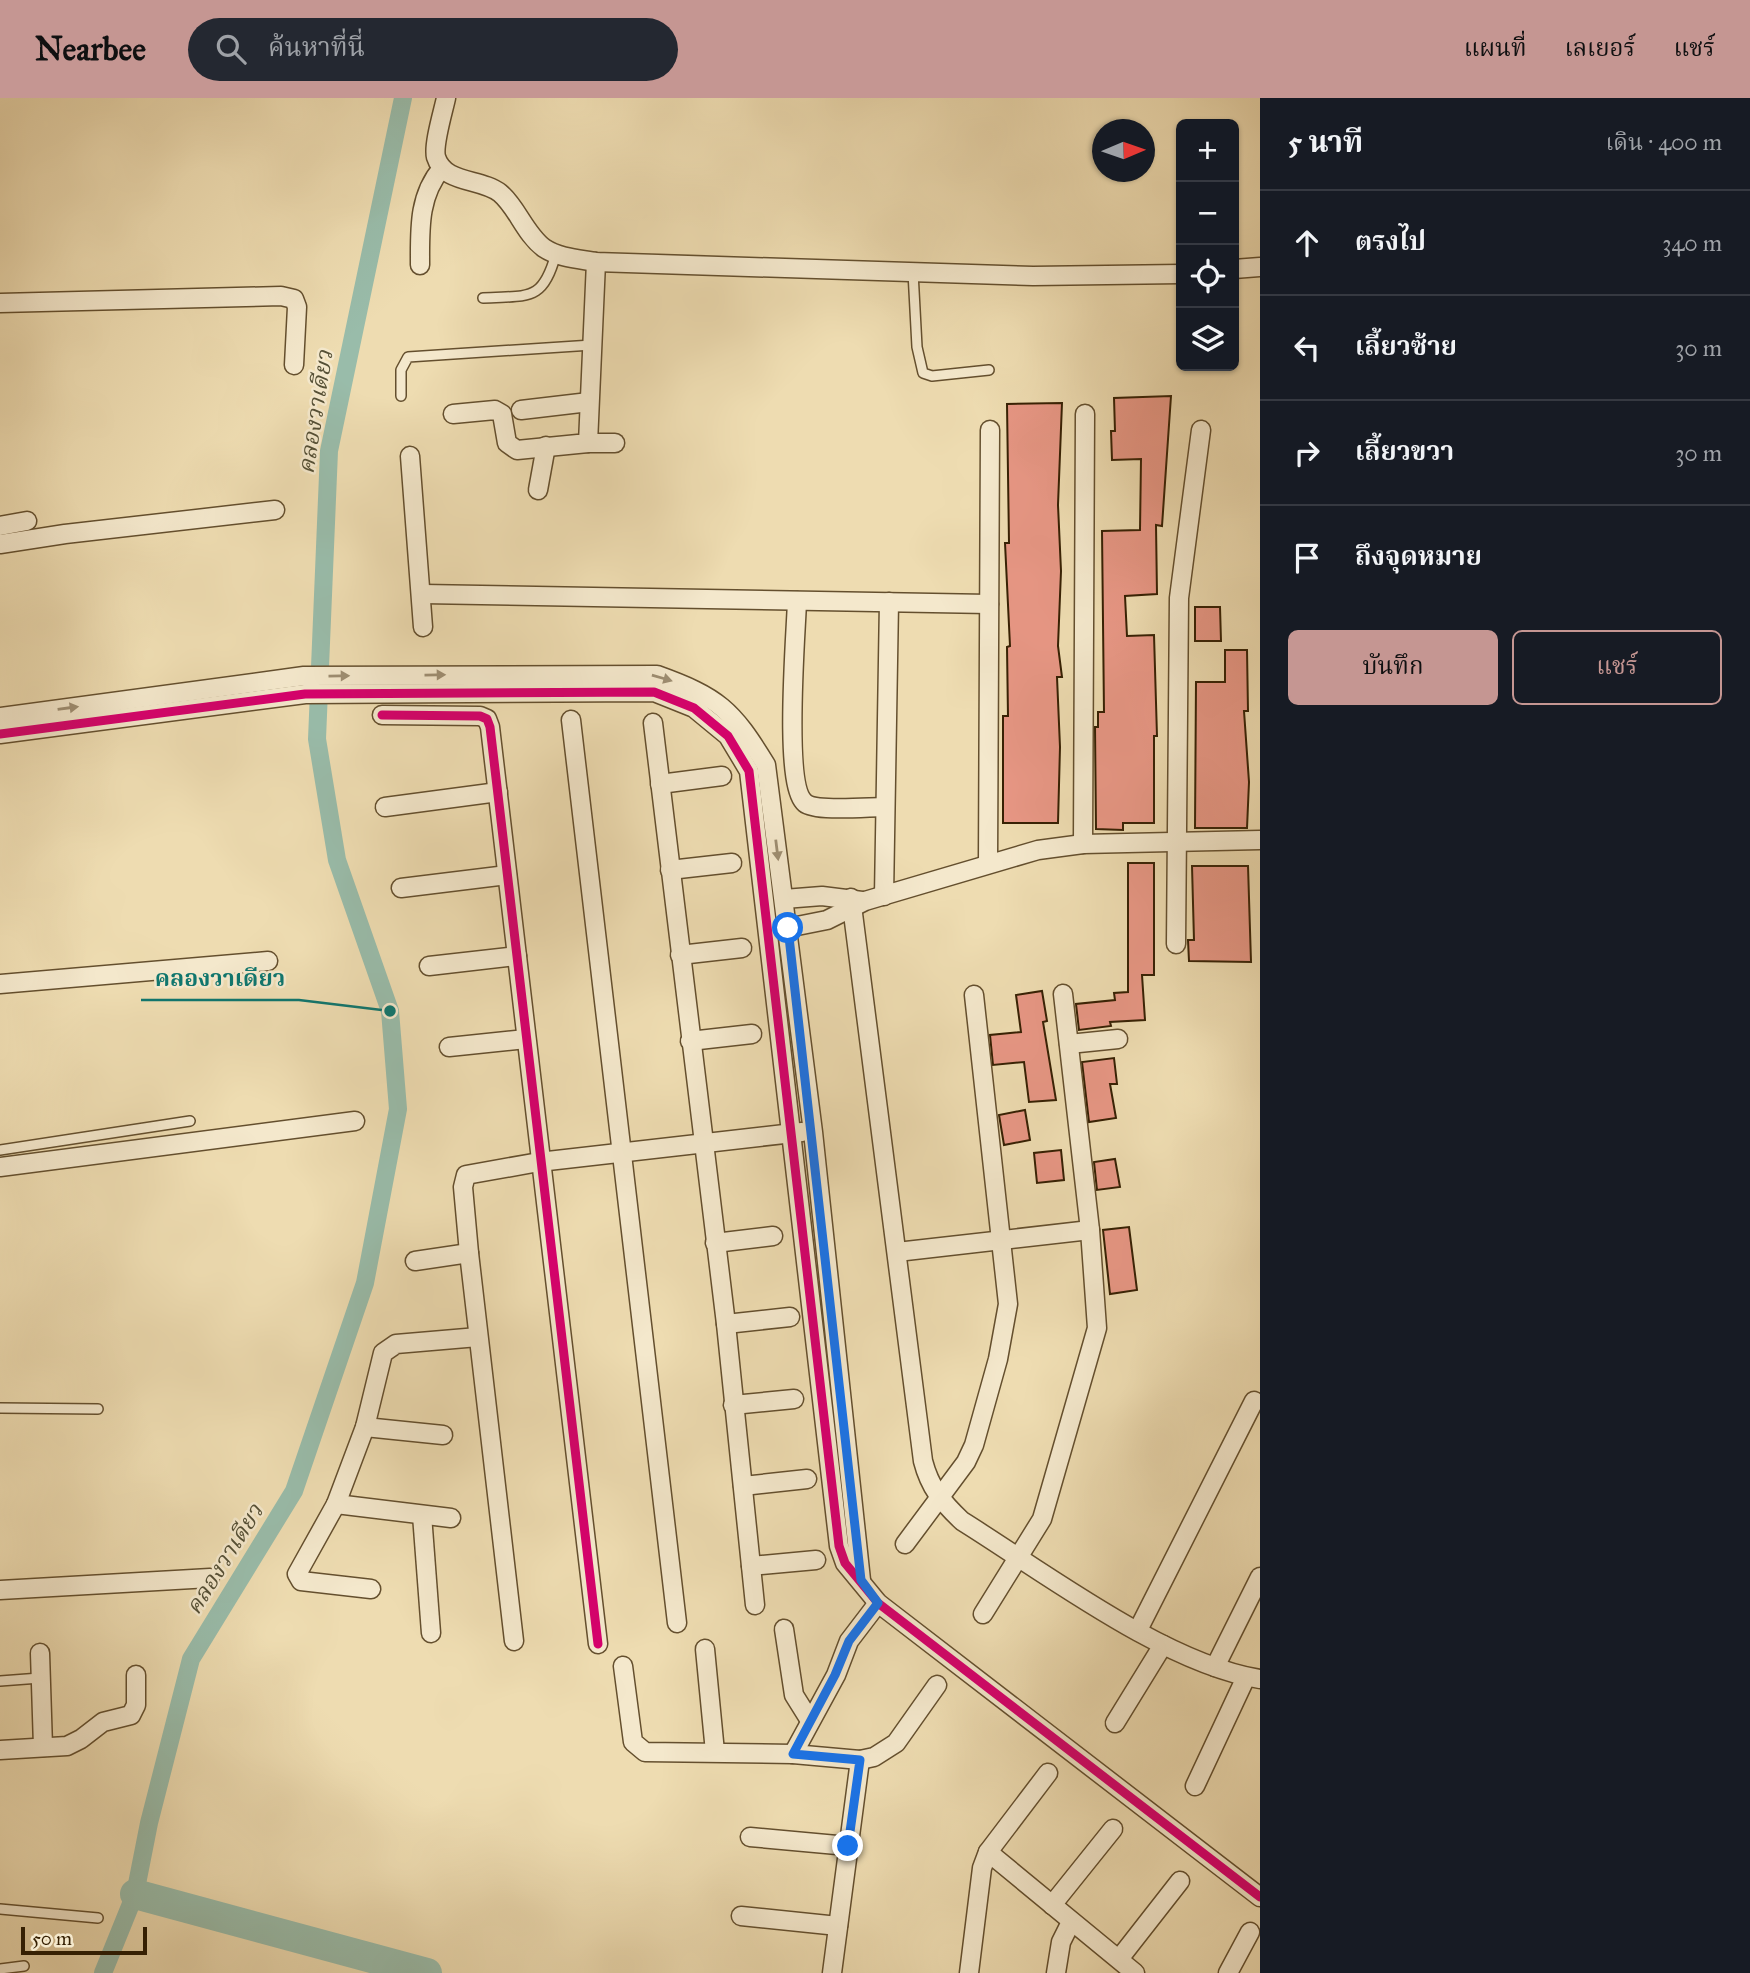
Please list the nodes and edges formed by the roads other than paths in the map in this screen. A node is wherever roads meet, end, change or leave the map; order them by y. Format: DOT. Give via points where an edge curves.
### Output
graph roads {
  1 [pos="446,98"];
  2 [pos="442,169"];
  3 [pos="556,254"];
  4 [pos="596,262"];
  5 [pos="420,265"];
  6 [pos="1260,267"];
  7 [pos="1239,269"];
  8 [pos="913,272"];
  9 [pos="1176,274"];
  10 [pos="483,298"];
  11 [pos="0,303"];
  12 [pos="592,345"];
  13 [pos="294,365"];
  14 [pos="989,370"];
  15 [pos="401,396"];
  16 [pos="589,402"];
  17 [pos="521,410"];
  18 [pos="453,414"];
  19 [pos="1085,414"];
  20 [pos="990,430"];
  21 [pos="1201,430"];
  22 [pos="588,443"];
  23 [pos="615,443"];
  24 [pos="546,446"];
  25 [pos="410,456"];
  26 [pos="538,490"];
  27 [pos="275,510"];
  28 [pos="27,521"];
  29 [pos="0,526"];
  30 [pos="0,544"];
  31 [pos="423,594"];
  32 [pos="797,601"];
  33 [pos="889,602"];
  34 [pos="989,604"];
  35 [pos="423,627"];
  36 [pos="382,715"];
  37 [pos="0,717"];
  38 [pos="571,720"];
  39 [pos="35,721"];
  40 [pos="653,723"];
  41 [pos="0,734"];
  42 [pos="722,776"];
  43 [pos="660,784"];
  44 [pos="498,792"];
  45 [pos="385,807"];
  46 [pos="884,807"];
  47 [pos="1260,840"];
  48 [pos="1177,843"];
  49 [pos="1083,844"];
  50 [pos="732,863"];
  51 [pos="988,864"];
  52 [pos="670,870"];
  53 [pos="507,875"];
  54 [pos="401,888"];
  55 [pos="884,896"];
  56 [pos="856,903"];
  57 [pos="781,913"];
  58 [pos="1176,944"];
  59 [pos="742,948"];
  60 [pos="680,955"];
  61 [pos="517,956"];
  62 [pos="268,961"];
  63 [pos="429,966"];
  64 [pos="0,984"];
  65 [pos="1063,994"];
  66 [pos="974,995"];
  67 [pos="752,1034"];
  68 [pos="526,1039"];
  69 [pos="1118,1039"];
  70 [pos="690,1041"];
  71 [pos="1069,1044"];
  72 [pos="449,1046"];
  73 [pos="190,1121"];
  74 [pos="355,1121"];
  75 [pos="813,1132"];
  76 [pos="793,1133"];
  77 [pos="703,1143"];
  78 [pos="0,1150"];
  79 [pos="623,1153"];
  80 [pos="539,1162"];
  81 [pos="0,1167"];
  82 [pos="1090,1230"];
  83 [pos="773,1236"];
  84 [pos="1003,1241"];
  85 [pos="715,1243"];
  86 [pos="897,1252"];
  87 [pos="469,1253"];
  88 [pos="415,1261"];
  89 [pos="790,1317"];
  90 [pos="726,1324"];
  91 [pos="478,1337"];
  92 [pos="794,1399"];
  93 [pos="1254,1401"];
  94 [pos="733,1405"];
  95 [pos="0,1408"];
  96 [pos="98,1409"];
  97 [pos="365,1427"];
  98 [pos="443,1435"];
  99 [pos="807,1479"];
  100 [pos="743,1486"];
  101 [pos="939,1499"];
  102 [pos="337,1504"];
  103 [pos="422,1515"];
  104 [pos="451,1518"];
  105 [pos="905,1544"];
  106 [pos="1021,1558"];
  107 [pos="816,1560"];
  108 [pos="751,1566"];
  109 [pos="1260,1577"];
  110 [pos="210,1578"];
  111 [pos="861,1580"];
  112 [pos="372,1589"];
  113 [pos="0,1590"];
  114 [pos="878,1603"];
  115 [pos="755,1605"];
  116 [pos="984,1614"];
  117 [pos="677,1623"];
  118 [pos="784,1629"];
  119 [pos="1138,1630"];
  120 [pos="431,1633"];
  121 [pos="514,1641"];
  122 [pos="598,1644"];
  123 [pos="1163,1644"];
  124 [pos="705,1648"];
  125 [pos="40,1653"];
  126 [pos="623,1666"];
  127 [pos="1215,1667"];
  128 [pos="136,1675"];
  129 [pos="40,1678"];
  130 [pos="1253,1678"];
  131 [pos="0,1681"];
  132 [pos="937,1685"];
  133 [pos="809,1719"];
  134 [pos="1115,1723"];
  135 [pos="43,1747"];
  136 [pos="0,1750"];
  137 [pos="715,1752"];
  138 [pos="793,1754"];
  139 [pos="860,1760"];
  140 [pos="1048,1773"];
  141 [pos="1195,1786"];
  142 [pos="1114,1829"];
  143 [pos="750,1837"];
  144 [pos="848,1846"];
  145 [pos="988,1853"];
  146 [pos="1180,1881"];
  147 [pos="1260,1897"];
  148 [pos="1052,1905"];
  149 [pos="0,1909"];
  150 [pos="741,1916"];
  151 [pos="98,1917"];
  152 [pos="1071,1922"];
  153 [pos="838,1926"];
  154 [pos="1250,1932"];
  155 [pos="1119,1959"];
  156 [pos="24,1966"];
  157 [pos="0,1969"];
  158 [pos="832,1973"];
  159 [pos="969,1973"];
  160 [pos="1056,1973"];
  161 [pos="1135,1973"];
  162 [pos="1228,1973"];
  1 -- 2 [label="street" via="436,155"];
  2 -- 3 [label="street" via="501,194 542,246"];
  2 -- 5 [label="street" via="432,180 421,212"];
  3 -- 4 [label="street"];
  3 -- 10 [label="lane" via="548,281 539,290"];
  4 -- 8 [label="street"];
  4 -- 12 [label="street"];
  6 -- 7 [label="street"];
  8 -- 9 [label="street"];
  8 -- 14 [label="lane" via="923,373"];
  11 -- 13 [label="street" via="281,296 294,299 297,307"];
  12 -- 15 [label="lane" via="408,356 401,370"];
  12 -- 16 [label="street"];
  16 -- 17 [label="street"];
  16 -- 22 [label="street"];
  18 -- 24 [label="street" via="495,410 502,414 511,448"];
  19 -- 49 [label="street"];
  20 -- 34 [label="street"];
  21 -- 48 [label="street" via="1179,598"];
  22 -- 23 [label="street"];
  22 -- 24 [label="street"];
  24 -- 26 [label="street"];
  25 -- 31 [label="street"];
  27 -- 30 [label="street"];
  28 -- 29 [label="street"];
  31 -- 32 [label="street"];
  31 -- 35 [label="street"];
  32 -- 33 [label="street"];
  32 -- 46 [label="street" via="793,766 801,798 814,807"];
  33 -- 34 [label="street"];
  33 -- 46 [label="street"];
  34 -- 51 [label="street"];
  36 -- 44 [label="street" via="487,719"];
  37 -- 39 [label="street"];
  38 -- 79 [label="street"];
  39 -- 41 [label="street"];
  39 -- 57 [label="street" via="308,685 522,683 657,675 703,692 742,724 766,765"];
  40 -- 43 [label="street"];
  42 -- 43 [label="street"];
  43 -- 52 [label="street"];
  44 -- 45 [label="street"];
  44 -- 53 [label="street"];
  46 -- 55 [label="street"];
  47 -- 48 [label="street"];
  48 -- 49 [label="street"];
  48 -- 58 [label="street"];
  49 -- 51 [label="street"];
  50 -- 52 [label="street"];
  51 -- 55 [label="street"];
  52 -- 60 [label="street"];
  53 -- 54 [label="street"];
  53 -- 61 [label="street"];
  55 -- 56 [label="street"];
  56 -- 57 [label="street"];
  56 -- 57 [label="street" via="827,920"];
  56 -- 86 [label="street"];
  57 -- 75 [label="street"];
  57 -- 76 [label="street"];
  59 -- 60 [label="street"];
  60 -- 70 [label="street"];
  61 -- 63 [label="street"];
  61 -- 68 [label="street"];
  62 -- 64 [label="street"];
  65 -- 71 [label="street"];
  66 -- 84 [label="street"];
  67 -- 70 [label="street"];
  68 -- 72 [label="street"];
  68 -- 80 [label="street"];
  69 -- 71 [label="street"];
  70 -- 77 [label="street"];
  71 -- 82 [label="street"];
  73 -- 78 [label="lane"];
  74 -- 81 [label="street"];
  75 -- 76 [label="street"];
  75 -- 111 [label="street"];
  76 -- 77 [label="street"];
  76 -- 111 [label="street" via="839,1546 845,1563"];
  77 -- 79 [label="street"];
  77 -- 85 [label="street"];
  79 -- 80 [label="street"];
  79 -- 117 [label="street"];
  80 -- 87 [label="street" via="466,1175"];
  80 -- 122 [label="street"];
  82 -- 84 [label="street"];
  82 -- 106 [label="street" via="1097,1328 1094,1345 1042,1519"];
  83 -- 85 [label="street"];
  84 -- 86 [label="street"];
  84 -- 101 [label="street" via="1008,1304 998,1359 974,1445"];
  85 -- 90 [label="street"];
  86 -- 101 [label="street" via="923,1461"];
  87 -- 88 [label="street"];
  87 -- 91 [label="street"];
  89 -- 90 [label="street"];
  90 -- 94 [label="street"];
  91 -- 97 [label="street" via="396,1343 386,1348"];
  91 -- 121 [label="street"];
  92 -- 94 [label="street"];
  93 -- 119 [label="street"];
  94 -- 100 [label="street"];
  95 -- 96 [label="lane"];
  97 -- 98 [label="street"];
  97 -- 102 [label="street"];
  99 -- 100 [label="street"];
  100 -- 108 [label="street"];
  101 -- 105 [label="street"];
  101 -- 106 [label="street" via="962,1521"];
  102 -- 103 [label="street"];
  102 -- 112 [label="street" via="298,1578"];
  103 -- 104 [label="street"];
  103 -- 120 [label="street"];
  106 -- 116 [label="street"];
  106 -- 119 [label="street"];
  107 -- 108 [label="street"];
  108 -- 115 [label="street"];
  109 -- 127 [label="street"];
  110 -- 113 [label="street"];
  111 -- 114 [label="street"];
  114 -- 133 [label="street" via="849,1641"];
  114 -- 147 [label="street"];
  118 -- 133 [label="street" via="794,1696"];
  119 -- 123 [label="street"];
  123 -- 127 [label="street"];
  123 -- 134 [label="street"];
  124 -- 137 [label="street"];
  125 -- 129 [label="street"];
  126 -- 137 [label="street" via="636,1748 645,1752"];
  127 -- 130 [label="street"];
  128 -- 135 [label="street" via="136,1705 131,1715 103,1722 67,1746"];
  129 -- 131 [label="lane"];
  129 -- 135 [label="street"];
  130 -- 141 [label="street"];
  132 -- 139 [label="street" via="886,1752"];
  133 -- 138 [label="street"];
  135 -- 136 [label="street"];
  137 -- 138 [label="street"];
  138 -- 139 [label="street"];
  139 -- 144 [label="street"];
  140 -- 145 [label="street"];
  142 -- 148 [label="street"];
  143 -- 144 [label="street"];
  144 -- 153 [label="street"];
  145 -- 148 [label="street"];
  145 -- 159 [label="street" via="982,1868"];
  146 -- 155 [label="street"];
  148 -- 152 [label="street"];
  149 -- 151 [label="lane"];
  150 -- 153 [label="street"];
  152 -- 155 [label="street"];
  152 -- 160 [label="street" via="1061,1942"];
  153 -- 158 [label="street"];
  154 -- 162 [label="street"];
  155 -- 161 [label="street"];
  156 -- 157 [label="lane"];
}
